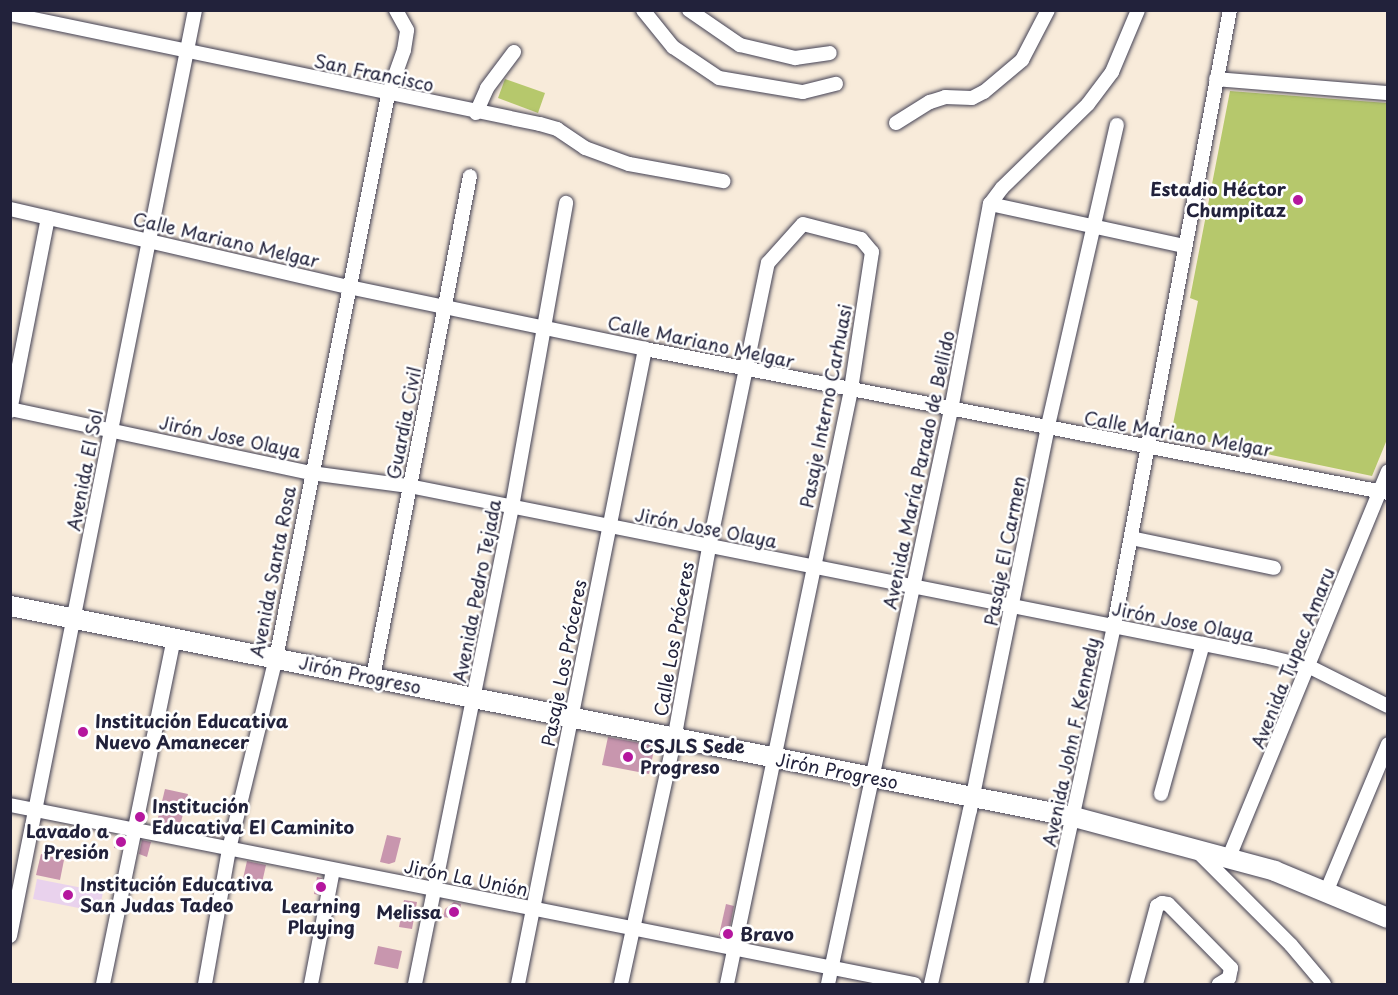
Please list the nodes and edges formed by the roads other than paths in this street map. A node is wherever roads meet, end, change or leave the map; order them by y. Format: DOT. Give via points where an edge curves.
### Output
graph roads {
  1 [pos="195,10"];
  2 [pos="396,10"];
  3 [pos="643,10"];
  4 [pos="688,10"];
  5 [pos="1048,10"];
  6 [pos="1138,10"];
  7 [pos="1230,10"];
  8 [pos="10,14"];
  9 [pos="187,51"];
  10 [pos="514,52"];
  11 [pos="830,53"];
  12 [pos="1216,79"];
  13 [pos="836,84"];
  14 [pos="1388,93"];
  15 [pos="388,95"];
  16 [pos="476,113"];
  17 [pos="896,123"];
  18 [pos="1117,125"];
  19 [pos="470,176"];
  20 [pos="723,181"];
  21 [pos="566,203"];
  22 [pos="990,204"];
  23 [pos="10,210"];
  24 [pos="48,218"];
  25 [pos="1094,226"];
  26 [pos="149,240"];
  27 [pos="1184,246"];
  28 [pos="768,263"];
  29 [pos="349,287"];
  30 [pos="446,307"];
  31 [pos="542,327"];
  32 [pos="645,349"];
  33 [pos="748,370"];
  34 [pos="851,390"];
  35 [pos="11,409"];
  36 [pos="951,410"];
  37 [pos="112,430"];
  38 [pos="1047,430"];
  39 [pos="1149,445"];
  40 [pos="1388,471"];
  41 [pos="311,473"];
  42 [pos="409,486"];
  43 [pos="1384,492"];
  44 [pos="512,507"];
  45 [pos="609,527"];
  46 [pos="1131,538"];
  47 [pos="709,546"];
  48 [pos="812,567"];
  49 [pos="1274,568"];
  50 [pos="914,587"];
  51 [pos="10,606"];
  52 [pos="1012,607"];
  53 [pos="74,617"];
  54 [pos="1114,626"];
  55 [pos="174,637"];
  56 [pos="1203,644"];
  57 [pos="276,658"];
  58 [pos="1310,667"];
  59 [pos="373,677"];
  60 [pos="474,699"];
  61 [pos="1388,706"];
  62 [pos="571,718"];
  63 [pos="674,740"];
  64 [pos="1388,744"];
  65 [pos="774,759"];
  66 [pos="873,778"];
  67 [pos="1161,794"];
  68 [pos="973,797"];
  69 [pos="10,805"];
  70 [pos="35,809"];
  71 [pos="1074,817"];
  72 [pos="133,831"];
  73 [pos="229,849"];
  74 [pos="1196,849"];
  75 [pos="1229,857"];
  76 [pos="333,870"];
  77 [pos="432,889"];
  78 [pos="1327,890"];
  79 [pos="532,909"];
  80 [pos="1388,918"];
  81 [pos="631,930"];
  82 [pos="10,936"];
  83 [pos="734,950"];
  84 [pos="831,970"];
  85 [pos="103,984"];
  86 [pos="205,984"];
  87 [pos="311,984"];
  88 [pos="415,984"];
  89 [pos="518,984"];
  90 [pos="621,984"];
  91 [pos="727,984"];
  92 [pos="828,984"];
  93 [pos="914,984"];
  94 [pos="931,984"];
  95 [pos="1036,984"];
  96 [pos="1136,984"];
  97 [pos="1220,984"];
  98 [pos="1324,984"];
  1 -- 9 [label="street, Avenida El Sol"];
  2 -- 15 [label="street, Avenida Santa Rosa" via="407,30"];
  3 -- 13 [label="street" via="673,47 719,78 803,92"];
  4 -- 11 [label="street" via="740,45 795,58"];
  5 -- 17 [label="street" via="1022,60 984,92 972,98 945,97 930,102"];
  6 -- 22 [label="street" via="1112,72 1100,88"];
  7 -- 12 [label="street, Avenida John F. Kennedy"];
  8 -- 9 [label="street, San Francisco"];
  9 -- 15 [label="street, San Francisco"];
  9 -- 26 [label="street, Avenida El Sol"];
  10 -- 16 [label="street" via="487,88"];
  12 -- 14 [label="street"];
  12 -- 27 [label="street, Avenida John F. Kennedy"];
  15 -- 16 [label="street, San Francisco"];
  15 -- 29 [label="street, Avenida Santa Rosa"];
  16 -- 20 [label="street, San Francisco" via="557,129 585,148 629,164"];
  18 -- 25 [label="street, Pasaje El Carmen"];
  19 -- 30 [label="street, Guardia Civil"];
  21 -- 31 [label="street, Avenida Pedro Tejada"];
  22 -- 25 [label="street"];
  22 -- 36 [label="street, Avenida María Parado de Bellido"];
  23 -- 24 [label="street, Calle Mariano Melgar"];
  24 -- 26 [label="street, Calle Mariano Melgar"];
  24 -- 35 [label="street"];
  25 -- 27 [label="street"];
  25 -- 38 [label="street, Pasaje El Carmen"];
  26 -- 29 [label="street, Calle Mariano Melgar"];
  26 -- 37 [label="street, Avenida El Sol"];
  27 -- 39 [label="street, Avenida John F. Kennedy"];
  28 -- 33 [label="street, Calle Los Próceres"];
  28 -- 34 [label="street, Pasaje Interno Carhuasi" via="803,224 861,239 872,252"];
  29 -- 30 [label="street, Calle Mariano Melgar"];
  29 -- 41 [label="street, Avenida Santa Rosa"];
  30 -- 31 [label="street, Calle Mariano Melgar"];
  30 -- 42 [label="street, Guardia Civil"];
  31 -- 32 [label="street, Calle Mariano Melgar"];
  31 -- 44 [label="street, Avenida Pedro Tejada"];
  32 -- 33 [label="street, Calle Mariano Melgar"];
  32 -- 45 [label="street, Pasaje Los Próceres"];
  33 -- 34 [label="street, Calle Mariano Melgar"];
  33 -- 47 [label="street, Calle Los Próceres"];
  34 -- 36 [label="street, Calle Mariano Melgar"];
  34 -- 48 [label="street, Pasaje Interno Carhuasi"];
  35 -- 37 [label="street, Jirón Jose Olaya"];
  36 -- 38 [label="street, Calle Mariano Melgar"];
  36 -- 50 [label="street, Avenida María Parado de Bellido"];
  37 -- 41 [label="street, Jirón Jose Olaya"];
  37 -- 53 [label="street, Avenida El Sol"];
  38 -- 39 [label="street, Calle Mariano Melgar"];
  38 -- 52 [label="street, Pasaje El Carmen"];
  39 -- 43 [label="street, Calle Mariano Melgar"];
  39 -- 46 [label="street, Avenida John F. Kennedy"];
  40 -- 43 [label="street, Avenida Tupac Amaru"];
  41 -- 42 [label="street, Jirón Jose Olaya"];
  41 -- 57 [label="street, Avenida Santa Rosa"];
  42 -- 44 [label="street, Jirón Jose Olaya"];
  42 -- 59 [label="street, Guardia Civil"];
  43 -- 58 [label="street, Avenida Tupac Amaru"];
  44 -- 45 [label="street, Jirón Jose Olaya"];
  44 -- 60 [label="street, Avenida Pedro Tejada"];
  45 -- 47 [label="street, Jirón Jose Olaya"];
  45 -- 62 [label="street, Pasaje Los Próceres"];
  46 -- 49 [label="street"];
  46 -- 54 [label="street, Avenida John F. Kennedy"];
  47 -- 48 [label="street, Jirón Jose Olaya"];
  47 -- 63 [label="street, Calle Los Próceres"];
  48 -- 50 [label="street, Jirón Jose Olaya"];
  48 -- 65 [label="street, Pasaje Interno Carhuasi"];
  50 -- 52 [label="street, Jirón Jose Olaya"];
  50 -- 66 [label="street, Avenida María Parado de Bellido"];
  51 -- 53 [label="street, Jirón Progreso"];
  52 -- 54 [label="street, Jirón Jose Olaya"];
  52 -- 68 [label="street, Pasaje El Carmen"];
  53 -- 55 [label="street, Jirón Progreso"];
  53 -- 70 [label="street, Avenida El Sol"];
  54 -- 56 [label="street, Jirón Jose Olaya"];
  54 -- 71 [label="street, Avenida John F. Kennedy"];
  55 -- 57 [label="street, Jirón Progreso"];
  55 -- 72 [label="street"];
  56 -- 58 [label="street, Jirón Jose Olaya"];
  56 -- 67 [label="street"];
  57 -- 59 [label="street, Jirón Progreso"];
  57 -- 73 [label="street, Avenida Santa Rosa"];
  58 -- 61 [label="street, Jirón Jose Olaya"];
  58 -- 75 [label="street, Avenida Tupac Amaru"];
  59 -- 60 [label="street, Jirón Progreso"];
  60 -- 62 [label="street, Jirón Progreso"];
  60 -- 77 [label="street, Avenida Pedro Tejada"];
  62 -- 63 [label="street, Jirón Progreso"];
  62 -- 79 [label="street, Pasaje Los Próceres"];
  63 -- 65 [label="street, Jirón Progreso"];
  63 -- 81 [label="street, Calle Los Próceres"];
  64 -- 78 [label="street"];
  65 -- 66 [label="street, Jirón Progreso"];
  65 -- 83 [label="street"];
  66 -- 68 [label="street, Jirón Progreso"];
  66 -- 84 [label="street, Avenida María Parado de Bellido"];
  68 -- 71 [label="street, Jirón Progreso"];
  68 -- 94 [label="street, Pasaje El Carmen"];
  69 -- 70 [label="street, Jirón La Unión"];
  70 -- 72 [label="street, Jirón La Unión"];
  70 -- 82 [label="street, Avenida El Sol"];
  71 -- 74 [label="street, Jirón Progreso"];
  71 -- 95 [label="street, Avenida John F. Kennedy"];
  72 -- 73 [label="street, Jirón La Unión"];
  72 -- 85 [label="street"];
  73 -- 76 [label="street, Jirón La Unión"];
  73 -- 86 [label="street, Avenida Santa Rosa"];
  74 -- 75 [label="street, Jirón Progreso"];
  74 -- 98 [label="street" via="1285,938"];
  75 -- 78 [label="street, Jirón Progreso"];
  76 -- 77 [label="street, Jirón La Unión"];
  76 -- 87 [label="street"];
  77 -- 79 [label="street, Jirón La Unión"];
  77 -- 88 [label="street, Avenida Pedro Tejada"];
  78 -- 80 [label="street, Jirón Progreso"];
  79 -- 81 [label="street, Jirón La Unión"];
  79 -- 89 [label="street, Pasaje Los Próceres"];
  81 -- 83 [label="street, Jirón La Unión"];
  81 -- 90 [label="street, Calle Los Próceres"];
  83 -- 84 [label="street, Jirón La Unión"];
  83 -- 91 [label="street"];
  84 -- 92 [label="street, Avenida María Parado de Bellido"];
  84 -- 93 [label="street, Jirón La Unión"];
  96 -- 97 [label="street" via="1157,906 1162,903 1168,904 1231,968 1229,978"];
}
